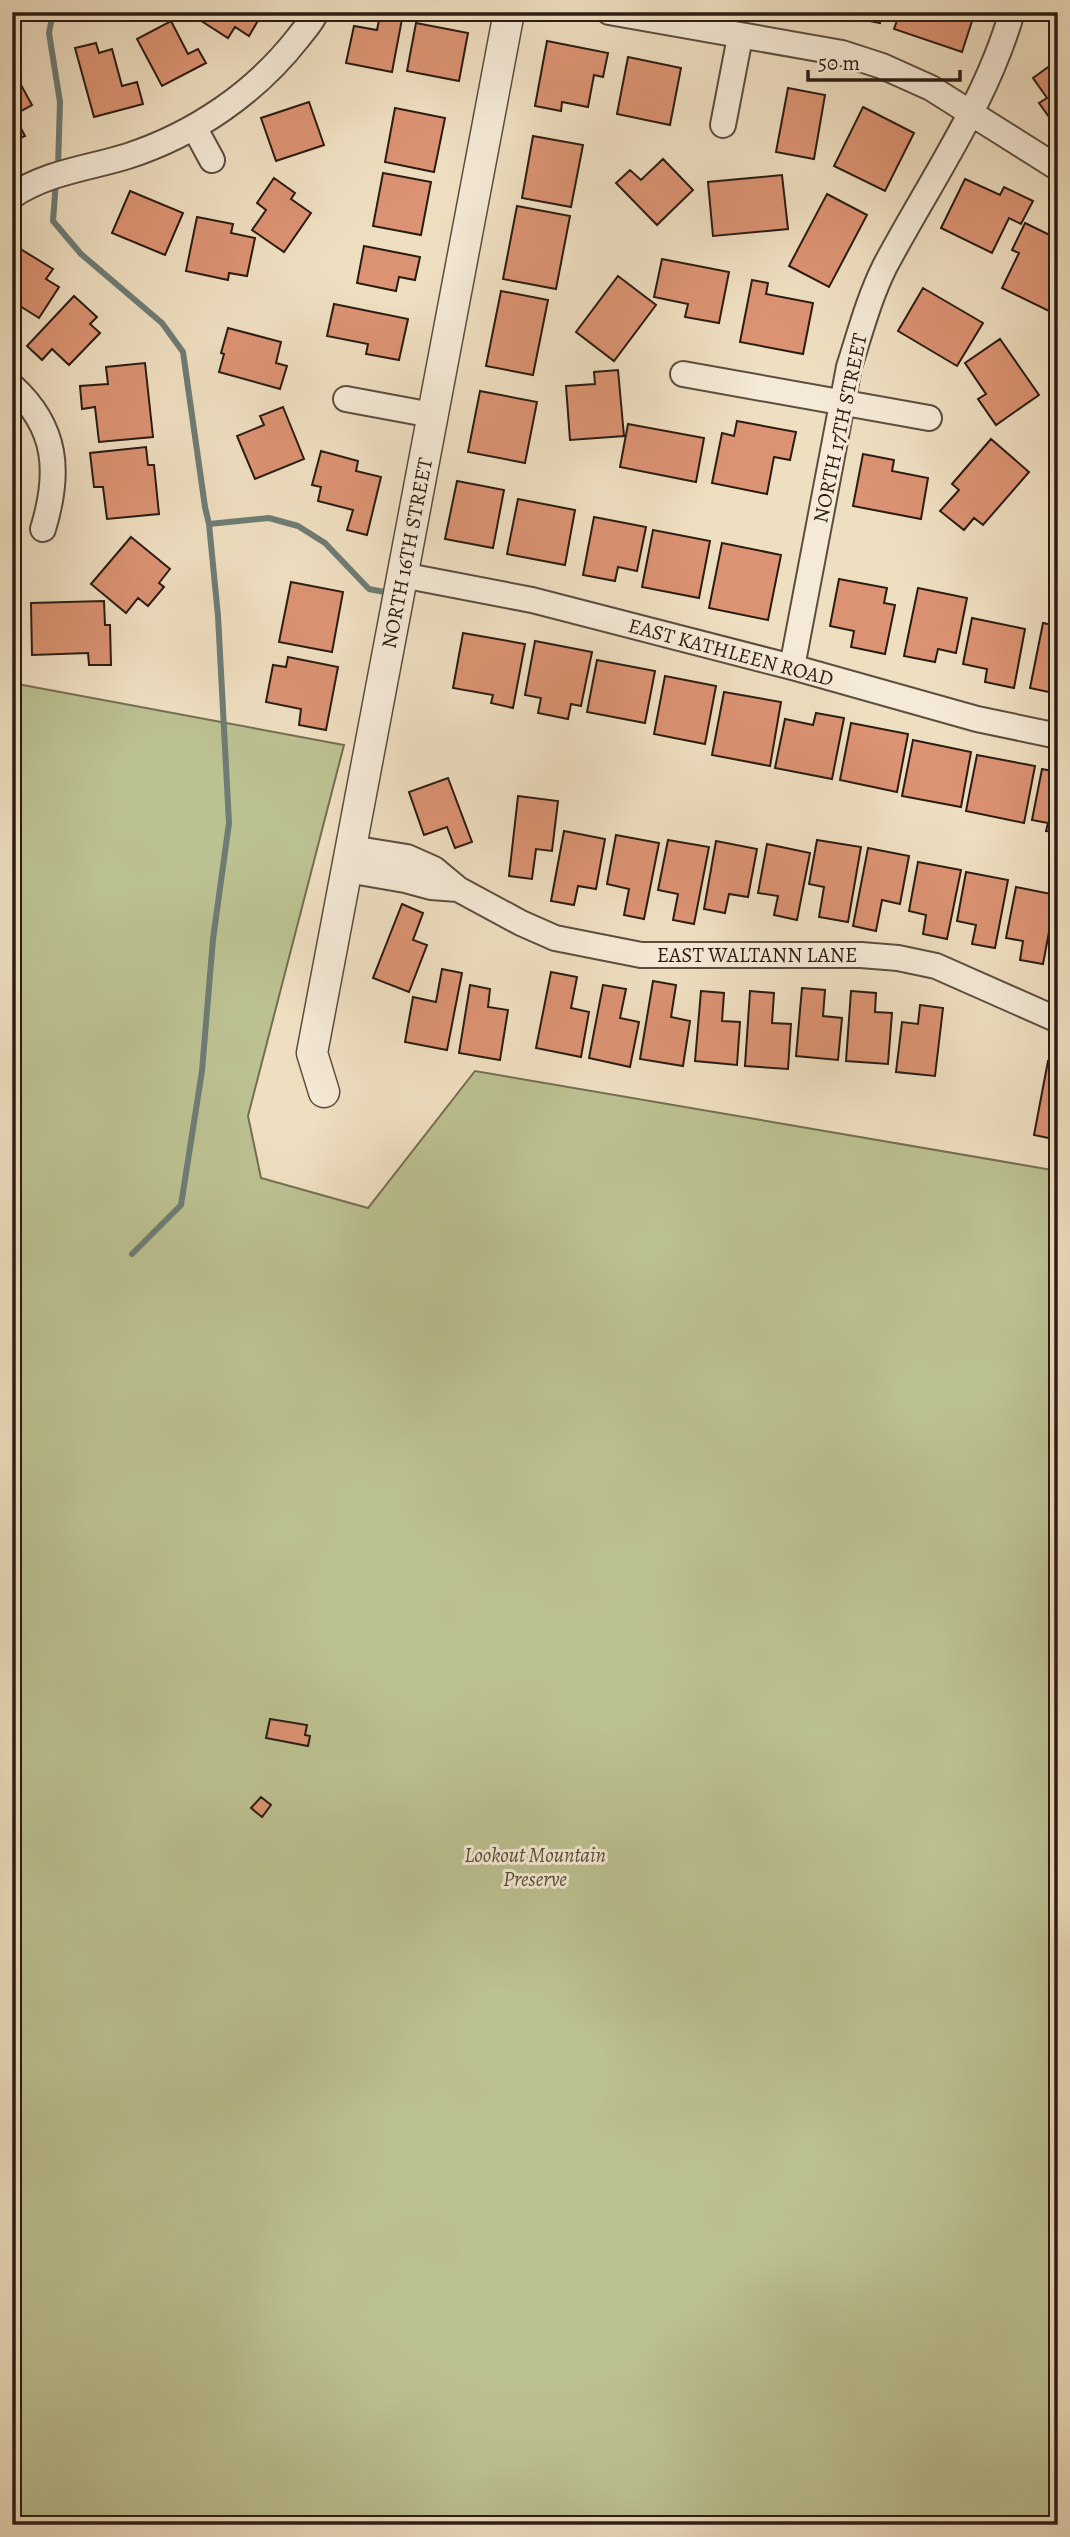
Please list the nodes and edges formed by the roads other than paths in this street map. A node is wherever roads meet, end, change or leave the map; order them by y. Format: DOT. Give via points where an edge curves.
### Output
graph roads {
  1 [pos="316,12"];
  2 [pos="509,12"];
  3 [pos="609,12"];
  4 [pos="1012,12"];
  5 [pos="740,37"];
  6 [pos="970,113"];
  7 [pos="723,125"];
  8 [pos="194,127"];
  9 [pos="212,160"];
  10 [pos="1058,168"];
  11 [pos="12,196"];
  12 [pos="684,374"];
  13 [pos="12,386"];
  14 [pos="346,399"];
  15 [pos="842,403"];
  16 [pos="432,415"];
  17 [pos="929,418"];
  18 [pos="43,529"];
  19 [pos="402,575"];
  20 [pos="792,667"];
  21 [pos="1058,736"];
  22 [pos="364,862"];
  23 [pos="1058,1020"];
  24 [pos="324,1092"];
  1 -- 8 [label="street" via="259,81"];
  2 -- 16 [label="street, NORTH 16TH STREET"];
  3 -- 5 [label="street"];
  4 -- 6 [label="street, NORTH 17TH STREET" via="1004,41"];
  5 -- 6 [label="street" via="842,53 883,66"];
  5 -- 7 [label="street"];
  6 -- 10 [label="street"];
  6 -- 15 [label="street, NORTH 17TH STREET" via="884,268 849,367"];
  8 -- 9 [label="street"];
  8 -- 11 [label="street" via="128,156 57,175"];
  12 -- 15 [label="street"];
  13 -- 18 [label="street" via="37,413 47,434 54,479"];
  14 -- 16 [label="street"];
  15 -- 17 [label="street"];
  15 -- 20 [label="street, NORTH 17TH STREET"];
  16 -- 19 [label="street, NORTH 16TH STREET"];
  19 -- 20 [label="street, EAST KATHLEEN ROAD" via="532,600"];
  19 -- 22 [label="street, NORTH 16TH STREET"];
  20 -- 21 [label="street, EAST KATHLEEN ROAD" via="976,719"];
  22 -- 23 [label="street, EAST WALTANN LANE" via="421,874 434,869 458,889 555,938 640,955 898,958 936,966"];
  22 -- 24 [label="street, NORTH 16TH STREET" via="312,1053"];
}
